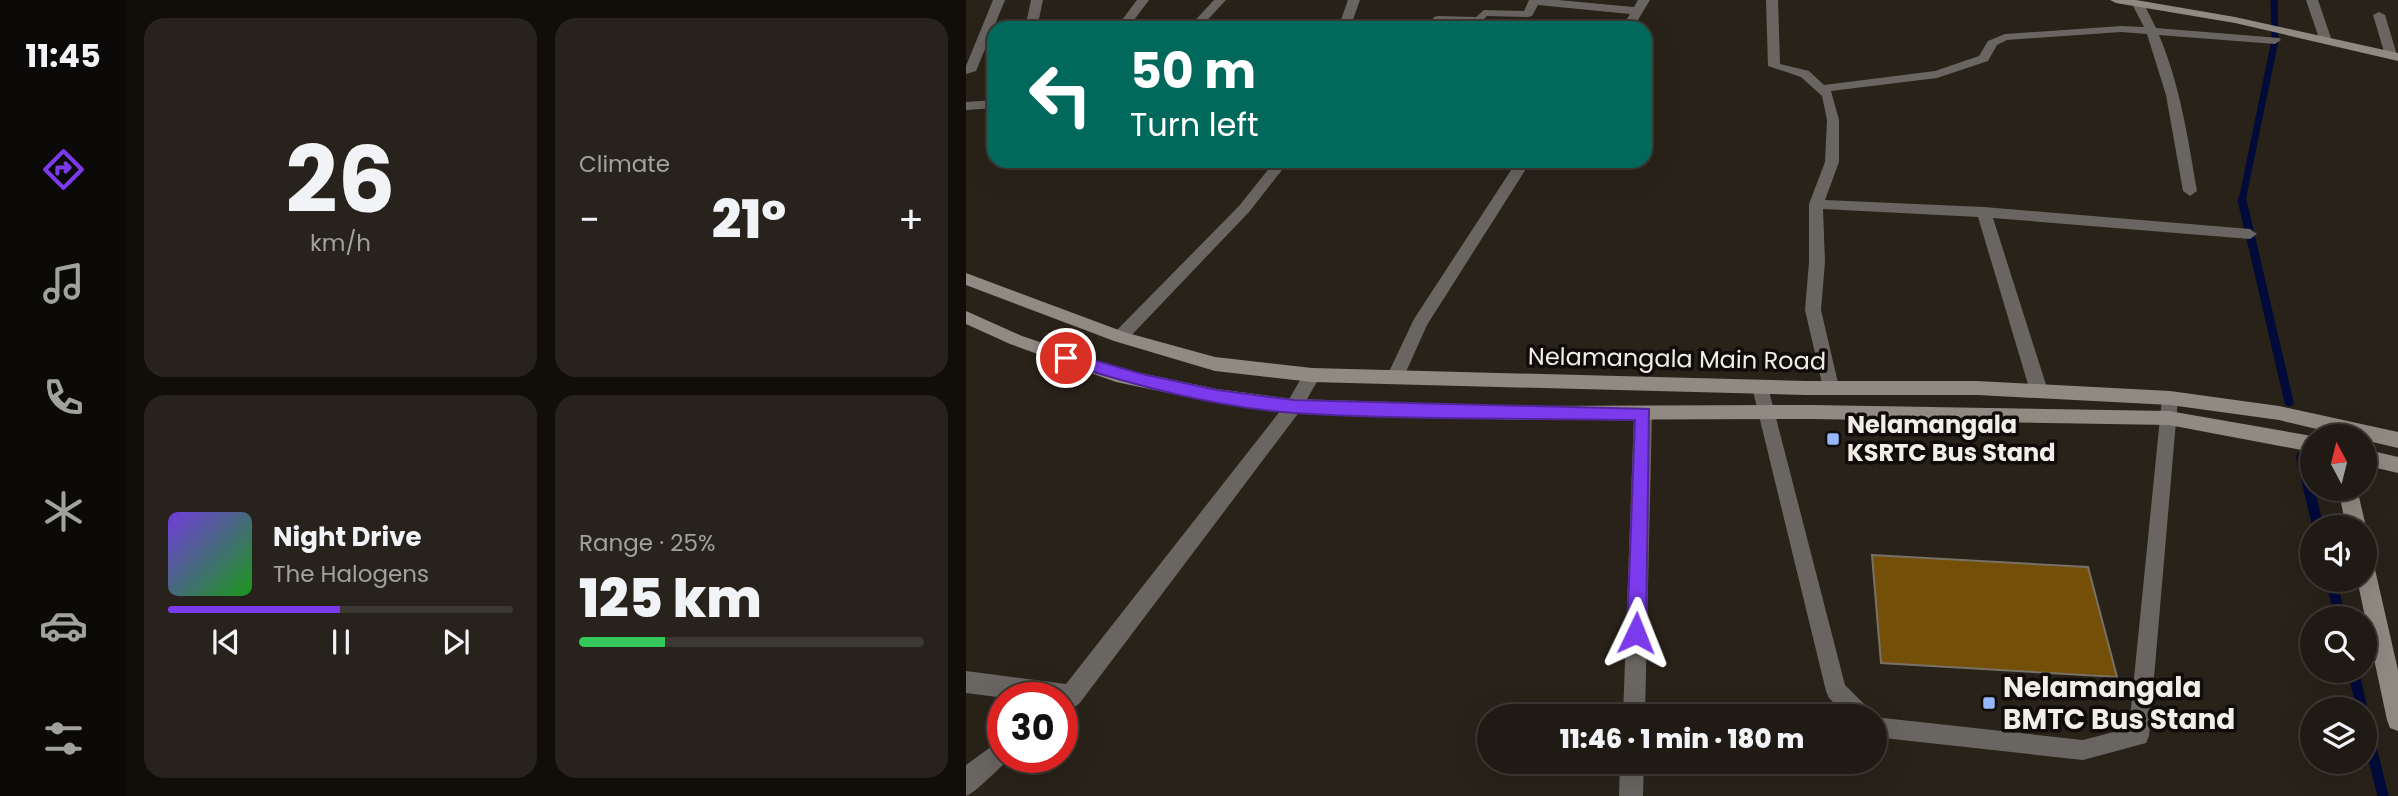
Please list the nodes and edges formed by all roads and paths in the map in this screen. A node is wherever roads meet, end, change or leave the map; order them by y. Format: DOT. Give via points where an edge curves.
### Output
graph roads {
  1 [pos="999,0"];
  2 [pos="1037,0"];
  3 [pos="1143,0"];
  4 [pos="1220,0"];
  5 [pos="1354,0"];
  6 [pos="1772,0"];
  7 [pos="2312,0"];
  8 [pos="2127,1"];
  9 [pos="1641,5"];
  10 [pos="2378,15"];
  11 [pos="990,21"];
  12 [pos="1032,21"];
  13 [pos="1127,21"];
  14 [pos="1200,21"];
  15 [pos="1346,21"];
  16 [pos="1436,21"];
  17 [pos="1479,21"];
  18 [pos="1479,21"];
  19 [pos="1631,21"];
  20 [pos="987,29"];
  21 [pos="2154,31"];
  22 [pos="2275,40"];
  23 [pos="2326,41"];
  24 [pos="2394,56"];
  25 [pos="970,71"];
  26 [pos="1821,89"];
  27 [pos="987,104"];
  28 [pos="966,106"];
  29 [pos="1276,168"];
  30 [pos="1520,168"];
  31 [pos="2190,191"];
  32 [pos="1816,204"];
  33 [pos="1984,212"];
  34 [pos="2250,234"];
  35 [pos="966,279"];
  36 [pos="966,317"];
  37 [pos="1120,337"];
  38 [pos="1311,375"];
  39 [pos="1395,378"];
  40 [pos="1760,387"];
  41 [pos="1830,387"];
  42 [pos="2039,391"];
  43 [pos="1294,406"];
  44 [pos="2169,408"];
  45 [pos="1643,414"];
  46 [pos="1766,414"];
  47 [pos="2300,425"];
  48 [pos="2377,437"];
  49 [pos="2398,440"];
  50 [pos="2300,441"];
  51 [pos="2377,460"];
  52 [pos="2398,466"];
  53 [pos="2370,592"];
  54 [pos="966,682"];
  55 [pos="987,686"];
  56 [pos="1078,686"];
  57 [pos="1634,704"];
  58 [pos="1850,704"];
  59 [pos="2398,720"];
  60 [pos="1887,728"];
  61 [pos="987,761"];
  62 [pos="1632,774"];
  63 [pos="966,784"];
  64 [pos="1631,796"];
  1 -- 11 [label="street"];
  2 -- 12 [label="street"];
  3 -- 13 [label="street"];
  4 -- 14 [label="street"];
  5 -- 15 [label="street"];
  6 -- 26 [label="street" via="1774,66 1805,74"];
  7 -- 23 [label="street"];
  8 -- 21 [label="street"];
  8 -- 23 [label="main road"];
  9 -- 18 [label="street" via="1534,1 1528,14 1484,13"];
  9 -- 19 [label="street"];
  10 -- 24 [label="street"];
  16 -- 17 [label="street"];
  20 -- 25 [label="street"];
  21 -- 22 [label="street"];
  21 -- 26 [label="street" via="2006,37 1992,43 1984,58 1937,74"];
  21 -- 31 [label="street" via="2174,95"];
  23 -- 24 [label="main road"];
  26 -- 32 [label="street" via="1828,95 1833,120 1832,162"];
  27 -- 28 [label="street"];
  29 -- 37 [label="street" via="1244,209"];
  30 -- 39 [label="street" via="1420,323"];
  32 -- 33 [label="street"];
  32 -- 41 [label="street" via="1813,310"];
  33 -- 34 [label="street"];
  33 -- 42 [label="street"];
  35 -- 37 [label="main road, Nelamangala Main Road"];
  36 -- 43 [label="main road" via="1116,375 1217,397"];
  37 -- 38 [label="main road, Nelamangala Main Road" via="1215,364"];
  38 -- 39 [label="main road, Nelamangala Main Road"];
  38 -- 43 [label="street"];
  39 -- 40 [label="main road, Nelamangala Main Road"];
  40 -- 41 [label="main road, Nelamangala Main Road"];
  40 -- 46 [label="lane"];
  41 -- 42 [label="main road, Nelamangala Main Road"];
  42 -- 44 [label="main road, Nelamangala Main Road"];
  43 -- 45 [label="main road"];
  43 -- 56 [label="street"];
  44 -- 46 [label="main road"];
  44 -- 47 [label="main road, Nelamangala Main Road"];
  44 -- 50 [label="main road"];
  44 -- 60 [label="lane" via="2139,736 2083,750"];
  45 -- 46 [label="main road"];
  45 -- 57 [label="street"];
  46 -- 58 [label="lane" via="1836,691"];
  48 -- 49 [label="main road, Nelamangala Main Road"];
  51 -- 52 [label="main road"];
  53 -- 59 [label="main road"];
  54 -- 55 [label="street"];
  61 -- 63 [label="street"];
  62 -- 64 [label="street"];
}
